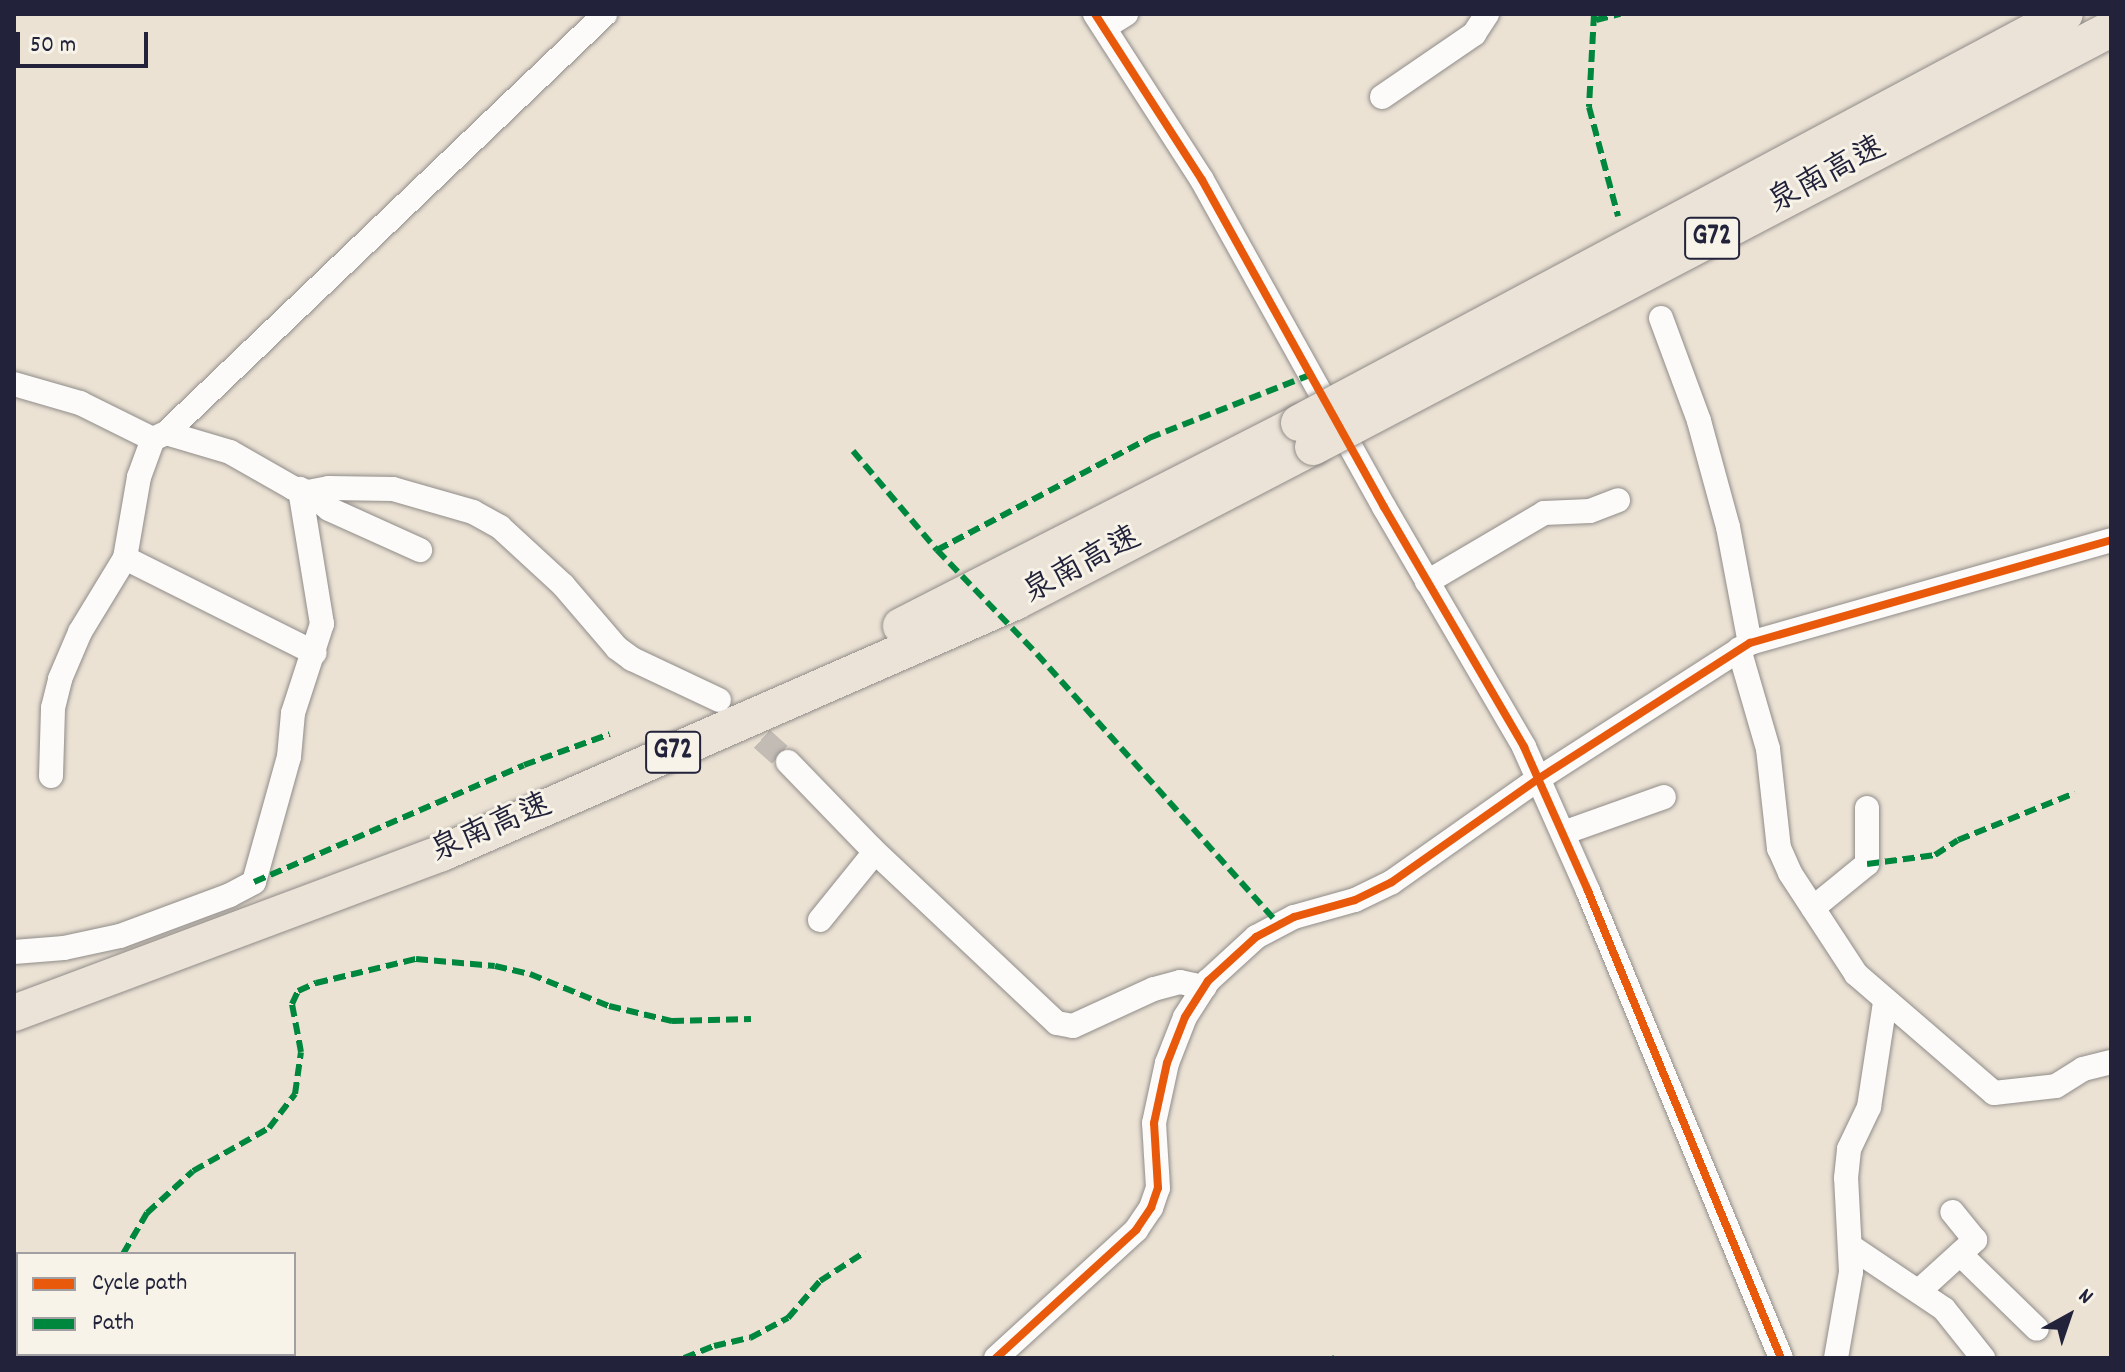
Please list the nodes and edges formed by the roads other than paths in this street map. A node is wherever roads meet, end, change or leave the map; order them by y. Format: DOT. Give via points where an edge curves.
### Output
graph roads {
  1 [pos="605,14"];
  2 [pos="1126,14"];
  3 [pos="1487,14"];
  4 [pos="2065,14"];
  5 [pos="1100,20"];
  6 [pos="2111,29"];
  7 [pos="1382,97"];
  8 [pos="1661,318"];
  9 [pos="14,384"];
  10 [pos="1306,435"];
  11 [pos="160,436"];
  12 [pos="304,491"];
  13 [pos="1618,500"];
  14 [pos="2111,540"];
  15 [pos="420,550"];
  16 [pos="125,558"];
  17 [pos="1427,582"];
  18 [pos="1745,646"];
  19 [pos="315,653"];
  20 [pos="719,700"];
  21 [pos="788,762"];
  22 [pos="51,776"];
  23 [pos="1538,779"];
  24 [pos="1664,797"];
  25 [pos="1867,808"];
  26 [pos="1563,833"];
  27 [pos="875,852"];
  28 [pos="1813,908"];
  29 [pos="820,920"];
  30 [pos="14,952"];
  31 [pos="1204,987"];
  32 [pos="14,990"];
  33 [pos="1885,1002"];
  34 [pos="14,1013"];
  35 [pos="2111,1062"];
  36 [pos="1952,1212"];
  37 [pos="1850,1246"];
  38 [pos="1960,1254"];
  39 [pos="1919,1291"];
  40 [pos="2037,1329"];
  41 [pos="996,1358"];
  42 [pos="1781,1358"];
  43 [pos="1836,1358"];
  44 [pos="1983,1358"];
  1 -- 11 [label="street"];
  2 -- 5 [label="street"];
  3 -- 7 [label="street" via="1474,34"];
  4 -- 10 [label="highway, 泉南高速 / G72, bridge"];
  5 -- 17 [label="street" via="1202,180"];
  6 -- 10 [label="highway, 泉南高速 / G72, bridge"];
  8 -- 18 [label="street" via="1699,421 1728,527"];
  9 -- 11 [label="street" via="80,403"];
  10 -- 32 [label="highway, 泉南高速 / G72" via="699,723 289,890"];
  10 -- 34 [label="highway, 泉南高速 / G72" via="1015,602 442,853"];
  11 -- 12 [label="street" via="230,452"];
  11 -- 16 [label="street" via="139,477"];
  12 -- 15 [label="street" via="329,509"];
  12 -- 19 [label="street" via="322,624"];
  12 -- 20 [label="street" via="393,489 473,512 500,527 555,577 617,648"];
  13 -- 17 [label="street" via="1590,511 1544,513"];
  14 -- 18 [label="street"];
  16 -- 19 [label="street"];
  16 -- 22 [label="street" via="80,632 60,679 53,708"];
  17 -- 23 [label="street"];
  18 -- 23 [label="street"];
  18 -- 28 [label="street" via="1768,749 1779,848"];
  19 -- 30 [label="street" via="293,713 289,757 254,882 120,936"];
  21 -- 27 [label="street"];
  23 -- 26 [label="street"];
  23 -- 31 [label="street" via="1392,882 1355,900 1294,917 1256,937"];
  24 -- 26 [label="street"];
  25 -- 28 [label="street" via="1867,864"];
  26 -- 42 [label="street"];
  27 -- 29 [label="street"];
  27 -- 31 [label="street" via="1057,1023 1081,1023 1180,982"];
  28 -- 33 [label="street" via="1856,974"];
  31 -- 41 [label="street" via="1167,1063 1154,1123 1158,1188 1151,1208 1136,1230"];
  33 -- 35 [label="street" via="1994,1093 2056,1086 2083,1069"];
  33 -- 37 [label="street" via="1869,1107 1849,1149"];
  36 -- 38 [label="street" via="1975,1240"];
  37 -- 39 [label="street"];
  37 -- 43 [label="street" via="1846,1313"];
  38 -- 39 [label="street"];
  38 -- 40 [label="street"];
  39 -- 44 [label="street" via="1944,1309"];
}
